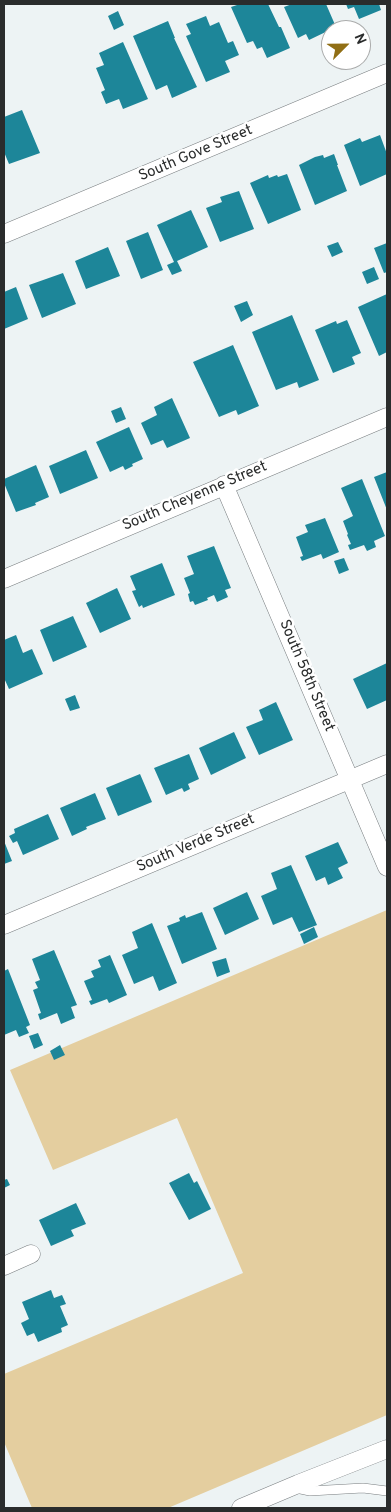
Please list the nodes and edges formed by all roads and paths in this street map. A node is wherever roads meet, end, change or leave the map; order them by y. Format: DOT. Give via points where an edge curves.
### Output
graph roads {
  1 [pos="387,73"];
  2 [pos="4,234"];
  3 [pos="387,417"];
  4 [pos="224,485"];
  5 [pos="4,578"];
  6 [pos="387,764"];
  7 [pos="350,780"];
  8 [pos="387,867"];
  9 [pos="4,925"];
  10 [pos="31,1254"];
  11 [pos="4,1266"];
  12 [pos="387,1449"];
  13 [pos="291,1487"];
  14 [pos="387,1491"];
  15 [pos="241,1508"];
  1 -- 2 [label="street, South Gove Street"];
  3 -- 4 [label="street, South Cheyenne Street"];
  4 -- 5 [label="street, South Cheyenne Street"];
  4 -- 7 [label="street, South 58th Street"];
  6 -- 7 [label="street, South Verde Street"];
  7 -- 8 [label="street, South 58th Street"];
  7 -- 9 [label="street, South Verde Street"];
  10 -- 11 [label="street"];
  12 -- 13 [label="street"];
  13 -- 14 [label="lane" via="310,1491 363,1488"];
  13 -- 15 [label="street"];
}
